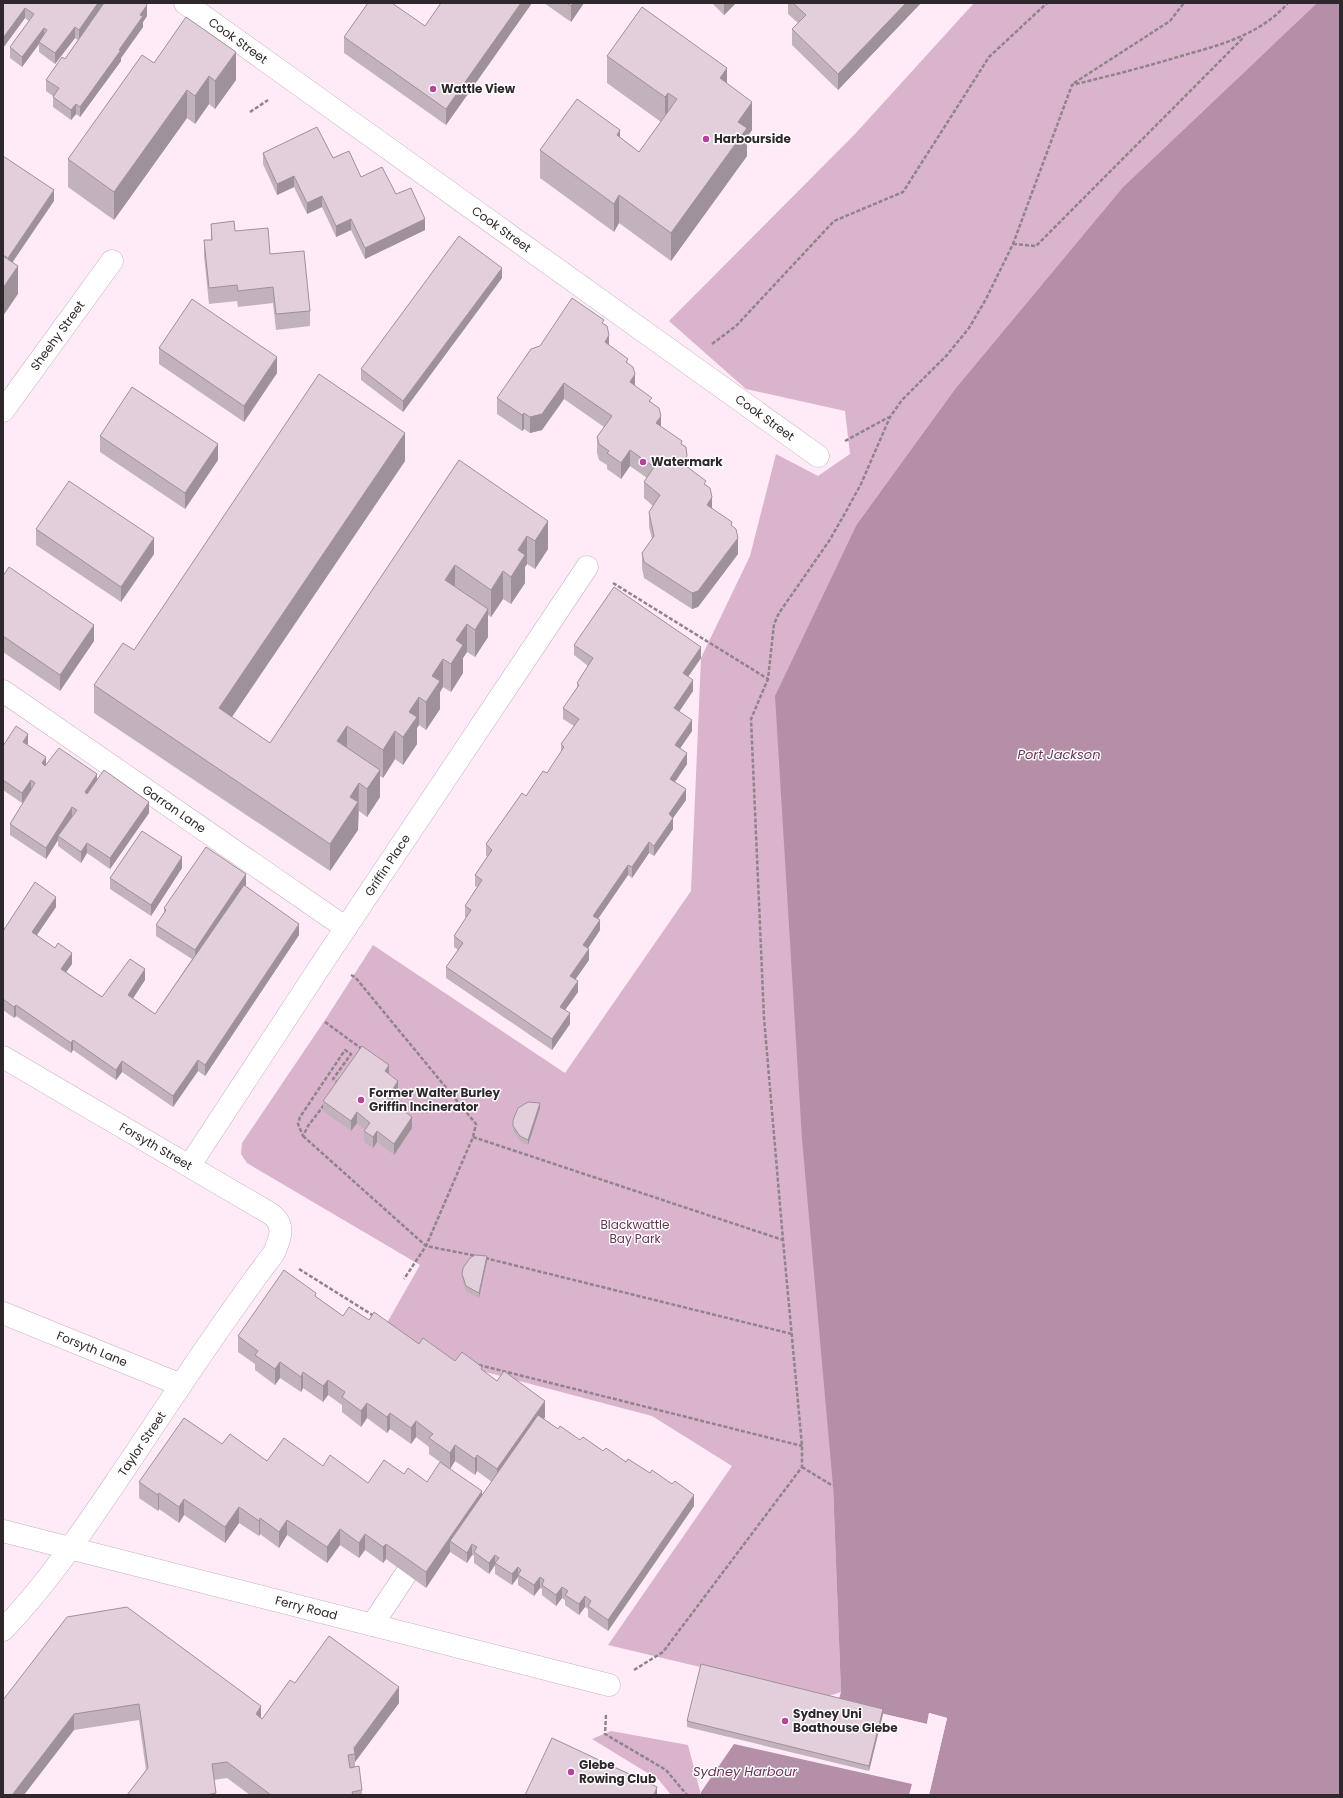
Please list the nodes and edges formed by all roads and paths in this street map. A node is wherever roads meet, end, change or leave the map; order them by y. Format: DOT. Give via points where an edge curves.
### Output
graph roads {
  1 [pos="185,3"];
  2 [pos="1048,3"];
  3 [pos="1184,3"];
  4 [pos="1288,3"];
  5 [pos="1245,36"];
  6 [pos="1072,85"];
  7 [pos="1013,244"];
  8 [pos="112,261"];
  9 [pos="736,326"];
  10 [pos="3,411"];
  11 [pos="890,416"];
  12 [pos="818,456"];
  13 [pos="587,567"];
  14 [pos="768,680"];
  15 [pos="3,691"];
  16 [pos="346,928"];
  17 [pos="325,958"];
  18 [pos="326,1022"];
  19 [pos="365,1051"];
  20 [pos="3,1057"];
  21 [pos="344,1079"];
  22 [pos="340,1084"];
  23 [pos="336,1090"];
  24 [pos="327,1101"];
  25 [pos="304,1136"];
  26 [pos="473,1137"];
  27 [pos="190,1165"];
  28 [pos="783,1240"];
  29 [pos="426,1246"];
  30 [pos="274,1253"];
  31 [pos="404,1279"];
  32 [pos="3,1313"];
  33 [pos="377,1318"];
  34 [pos="792,1334"];
  35 [pos="478,1365"];
  36 [pos="181,1385"];
  37 [pos="802,1446"];
  38 [pos="802,1467"];
  39 [pos="833,1486"];
  40 [pos="3,1531"];
  41 [pos="71,1548"];
  42 [pos="406,1574"];
  43 [pos="372,1625"];
  44 [pos="3,1630"];
  45 [pos="609,1685"];
  46 [pos="687,1795"];
  1 -- 12 [label="street, Cook Street"];
  2 -- 9 [label="path" via="989,57 903,192 834,221"];
  3 -- 6 [label="path" via="1170,21"];
  4 -- 5 [label="path"];
  5 -- 6 [label="path" via="1135,70"];
  5 -- 7 [label="path" via="1036,246"];
  6 -- 7 [label="path"];
  7 -- 11 [label="path" via="969,328"];
  8 -- 10 [label="street, Sheehy Street"];
  11 -- 12 [label="path"];
  11 -- 14 [label="path" via="848,509 779,613 774,624"];
  13 -- 14 [label="path"];
  13 -- 16 [label="street, Griffin Place"];
  14 -- 28 [label="path" via="751,719 764,1018"];
  15 -- 16 [label="street, Garran Lane"];
  16 -- 17 [label="street, Griffin Place"];
  17 -- 26 [label="path" via="355,978 421,1057 476,1124"];
  17 -- 27 [label="street, Griffin Place"];
  18 -- 19 [label="path"];
  20 -- 27 [label="street, Forsyth Street"];
  21 -- 22 [label="path"];
  22 -- 23 [label="path"];
  22 -- 25 [label="path" via="333,1080 351,1054 345,1050 300,1117 298,1124"];
  24 -- 25 [label="path" via="308,1126"];
  25 -- 29 [label="path"];
  26 -- 28 [label="path"];
  26 -- 29 [label="path"];
  27 -- 30 [label="street, Forsyth Street" via="276,1218 281,1233"];
  28 -- 34 [label="path"];
  29 -- 31 [label="path"];
  29 -- 34 [label="path" via="481,1257"];
  30 -- 33 [label="path"];
  30 -- 36 [label="street, Taylor Street"];
  32 -- 36 [label="street, Forsyth Lane"];
  34 -- 37 [label="path"];
  35 -- 37 [label="path"];
  36 -- 41 [label="street, Taylor Street"];
  37 -- 38 [label="path"];
  38 -- 39 [label="path"];
  38 -- 45 [label="path" via="663,1652"];
  40 -- 41 [label="street, Ferry Road"];
  41 -- 43 [label="street, Ferry Road"];
  41 -- 44 [label="street, Taylor Street" via="28,1603"];
  42 -- 43 [label="street"];
  43 -- 45 [label="street, Ferry Road"];
  45 -- 46 [label="path" via="604,1734 666,1770"];
}
